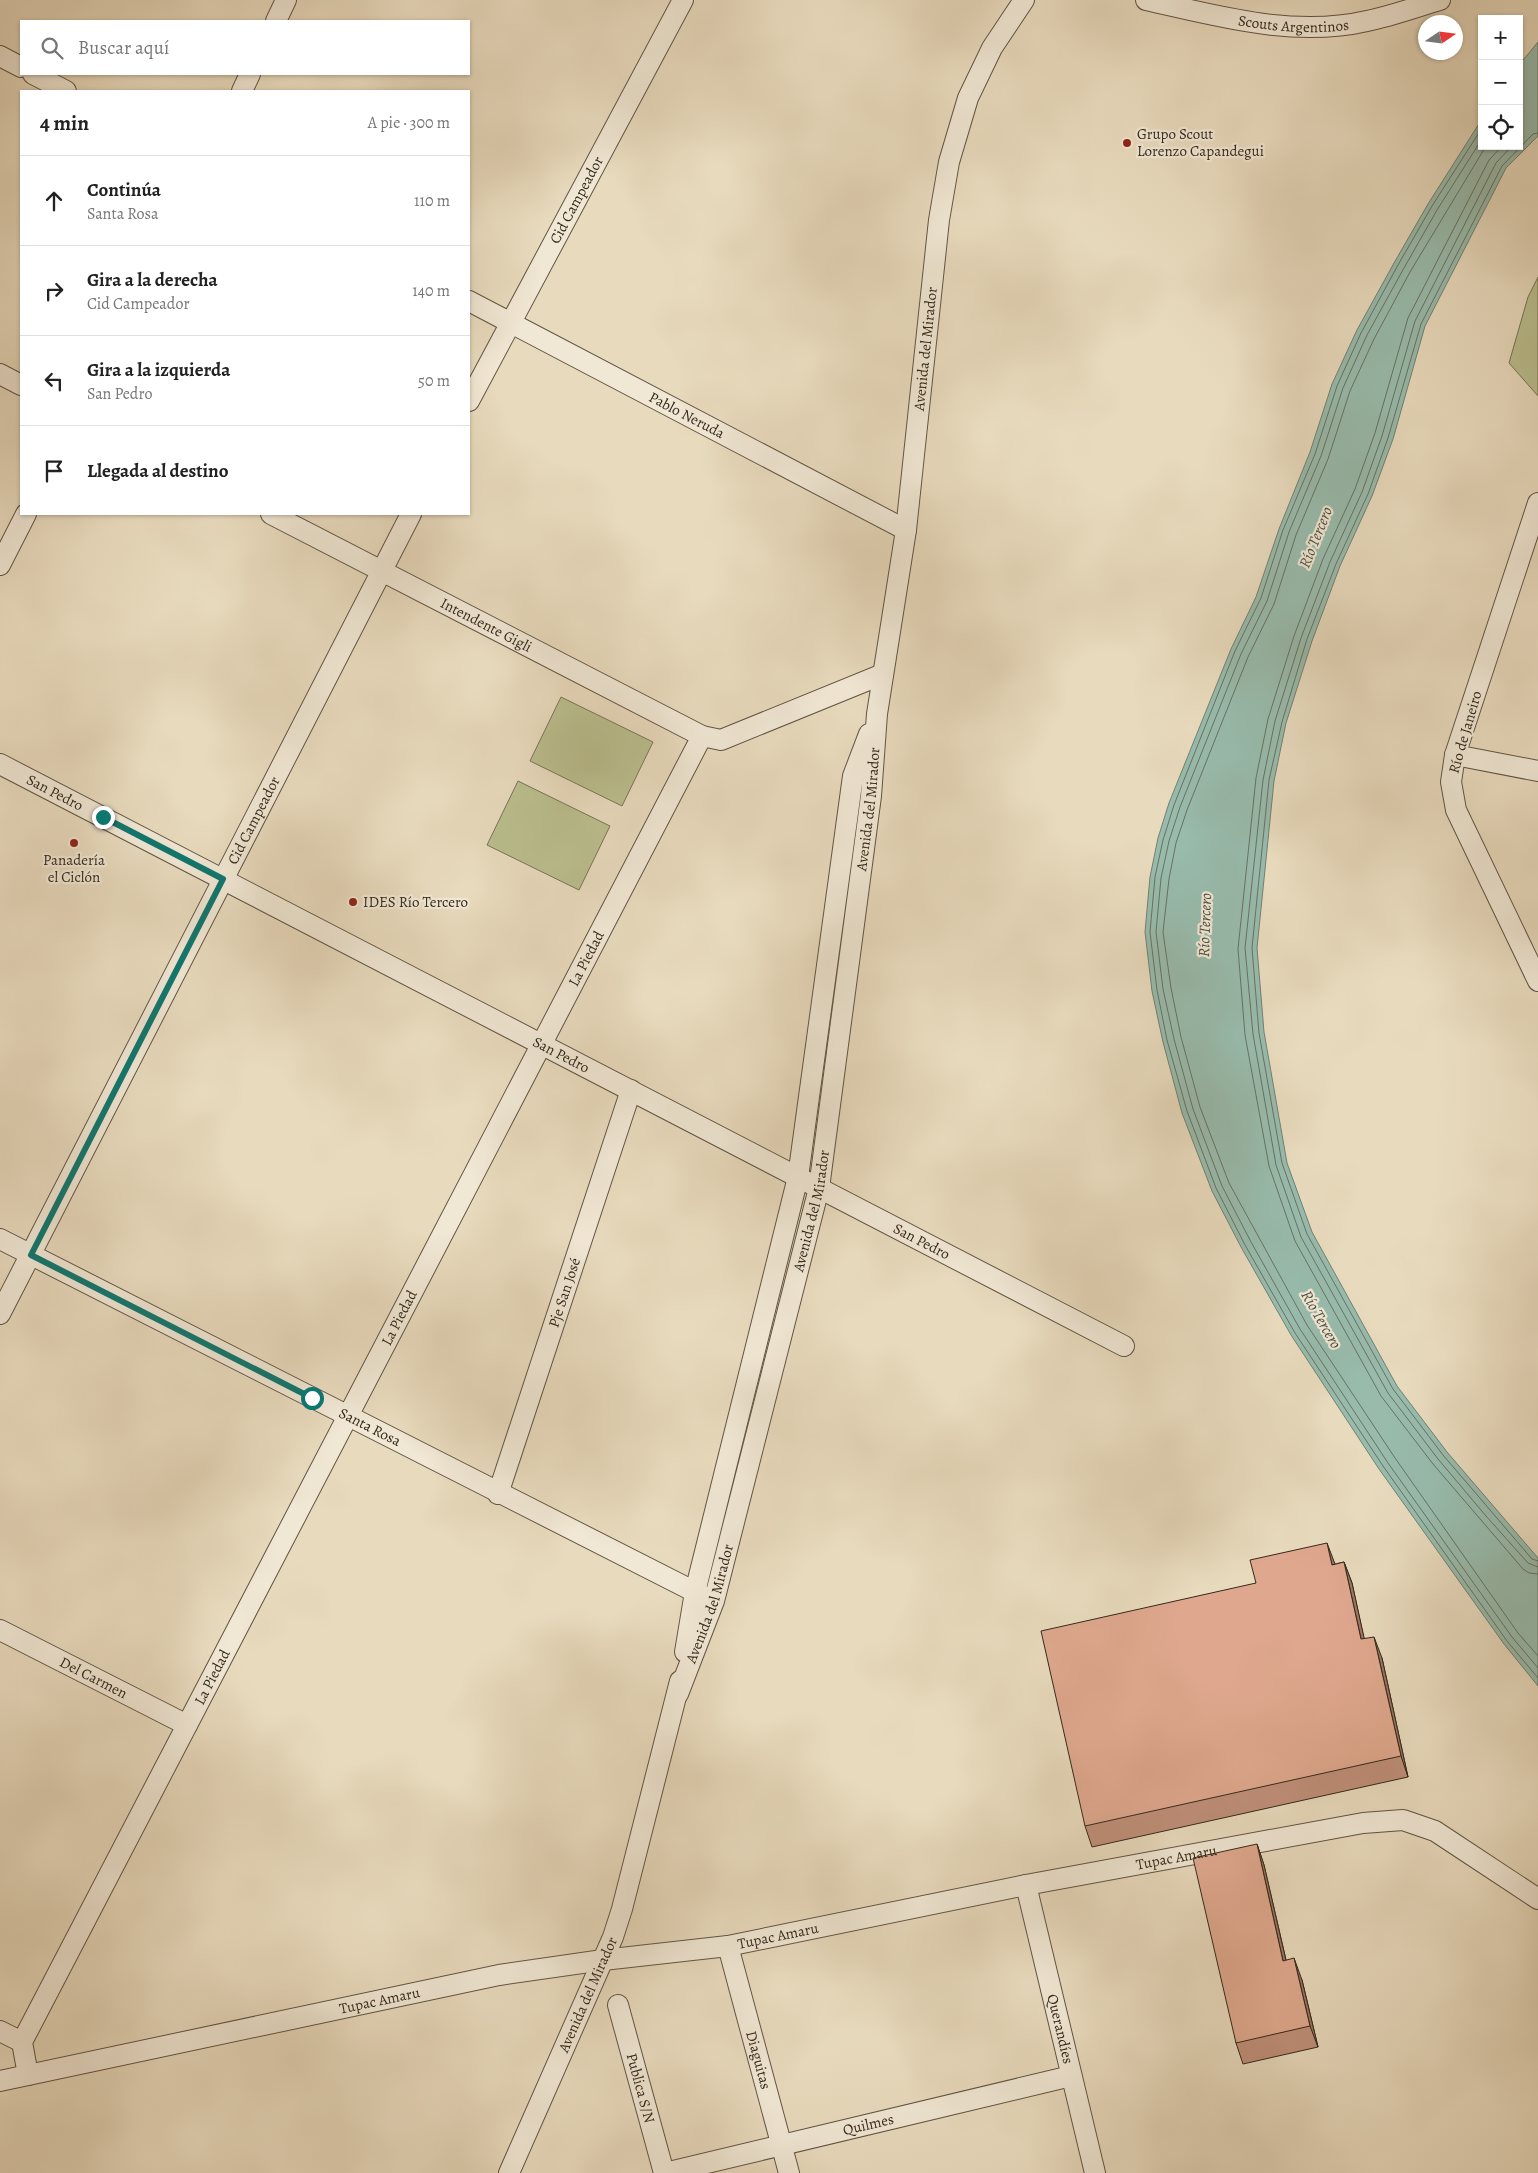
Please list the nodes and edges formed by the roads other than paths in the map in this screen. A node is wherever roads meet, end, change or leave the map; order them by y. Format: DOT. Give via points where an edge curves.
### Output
graph roads {
  1 [pos="286,0"];
  2 [pos="683,0"];
  3 [pos="1024,0"];
  4 [pos="1146,0"];
  5 [pos="1440,0"];
  6 [pos="276,20"];
  7 [pos="0,56"];
  8 [pos="20,67"];
  9 [pos="35,75"];
  10 [pos="250,75"];
  11 [pos="64,90"];
  12 [pos="242,90"];
  13 [pos="470,302"];
  14 [pos="510,322"];
  15 [pos="0,374"];
  16 [pos="20,384"];
  17 [pos="470,399"];
  18 [pos="1538,503"];
  19 [pos="25,515"];
  20 [pos="273,515"];
  21 [pos="410,515"];
  22 [pos="906,530"];
  23 [pos="0,565"];
  24 [pos="382,571"];
  25 [pos="883,674"];
  26 [pos="877,714"];
  27 [pos="702,736"];
  28 [pos="1455,755"];
  29 [pos="0,764"];
  30 [pos="1538,771"];
  31 [pos="223,879"];
  32 [pos="1538,981"];
  33 [pos="542,1044"];
  34 [pos="631,1090"];
  35 [pos="798,1177"];
  36 [pos="819,1188"];
  37 [pos="0,1239"];
  38 [pos="31,1255"];
  39 [pos="0,1314"];
  40 [pos="1124,1346"];
  41 [pos="347,1416"];
  42 [pos="498,1494"];
  43 [pos="695,1592"];
  44 [pos="714,1601"];
  45 [pos="0,1630"];
  46 [pos="678,1694"];
  47 [pos="186,1725"];
  48 [pos="1026,1885"];
  49 [pos="1538,1900"];
  50 [pos="728,1946"];
  51 [pos="602,1960"];
  52 [pos="618,2004"];
  53 [pos="0,2031"];
  54 [pos="22,2042"];
  55 [pos="28,2075"];
  56 [pos="1071,2076"];
  57 [pos="0,2082"];
  58 [pos="782,2145"];
  59 [pos="509,2173"];
  60 [pos="665,2173"];
  61 [pos="789,2173"];
  62 [pos="1094,2173"];
  1 -- 6 [label="street"];
  2 -- 14 [label="street, Cid Campeador"];
  3 -- 22 [label="street, Avenida del Mirador" via="992,48 968,98 949,162 939,220"];
  4 -- 5 [label="street, Scouts Argentinos" via="1234,20 1327,27 1366,22"];
  7 -- 8 [label="street"];
  9 -- 11 [label="street"];
  10 -- 12 [label="street"];
  13 -- 14 [label="street, Pablo Neruda"];
  14 -- 17 [label="street, Cid Campeador"];
  14 -- 22 [label="street, Pablo Neruda"];
  15 -- 16 [label="street"];
  18 -- 28 [label="street, Río de Janeiro"];
  19 -- 23 [label="street"];
  20 -- 24 [label="street, Intendente Gigli"];
  21 -- 24 [label="street, Cid Campeador"];
  22 -- 25 [label="street, Avenida del Mirador"];
  24 -- 27 [label="street, Intendente Gigli"];
  24 -- 31 [label="street, Cid Campeador"];
  25 -- 26 [label="street, Avenida del Mirador"];
  25 -- 27 [label="street" via="721,740"];
  26 -- 35 [label="street, Avenida del Mirador" via="853,776"];
  26 -- 36 [label="street, Avenida del Mirador" via="872,796"];
  27 -- 33 [label="street, La Piedad"];
  28 -- 30 [label="street"];
  28 -- 32 [label="street, Río de Janeiro" via="1451,782 1456,810"];
  29 -- 31 [label="street, San Pedro"];
  31 -- 33 [label="street, San Pedro"];
  31 -- 38 [label="street, Cid Campeador"];
  33 -- 34 [label="street, San Pedro"];
  33 -- 41 [label="street, La Piedad"];
  34 -- 35 [label="street, San Pedro"];
  34 -- 42 [label="street, Pje San José"];
  35 -- 36 [label="street, San Pedro"];
  35 -- 43 [label="street, Avenida del Mirador"];
  36 -- 40 [label="street, San Pedro"];
  36 -- 44 [label="street, Avenida del Mirador"];
  37 -- 38 [label="street, Santa Rosa"];
  38 -- 39 [label="street, Cid Campeador"];
  38 -- 41 [label="street, Santa Rosa"];
  41 -- 42 [label="street, Santa Rosa"];
  41 -- 47 [label="street, La Piedad"];
  42 -- 43 [label="street, Santa Rosa"];
  43 -- 44 [label="street, Santa Rosa"];
  43 -- 46 [label="street, Avenida del Mirador"];
  44 -- 46 [label="street, Avenida del Mirador"];
  45 -- 47 [label="street, Del Carmen"];
  46 -- 51 [label="street, Avenida del Mirador" via="622,1909"];
  47 -- 54 [label="street, La Piedad"];
  48 -- 49 [label="street, Tupac Amaru" via="1363,1823 1402,1820 1435,1831"];
  48 -- 50 [label="street, Tupac Amaru"];
  48 -- 56 [label="street, Querandíes"];
  50 -- 51 [label="street, Tupac Amaru"];
  50 -- 58 [label="street, Diaguitas"];
  51 -- 55 [label="street, Tupac Amaru" via="499,1975"];
  51 -- 59 [label="street, Avenida del Mirador"];
  52 -- 60 [label="street, Publica S/N"];
  53 -- 54 [label="street"];
  54 -- 55 [label="street"];
  55 -- 57 [label="street, Tupac Amaru"];
  56 -- 58 [label="street, Quilmes"];
  56 -- 62 [label="street, Querandíes"];
  58 -- 60 [label="street, Quilmes"];
  58 -- 61 [label="street, Diaguitas"];
}
